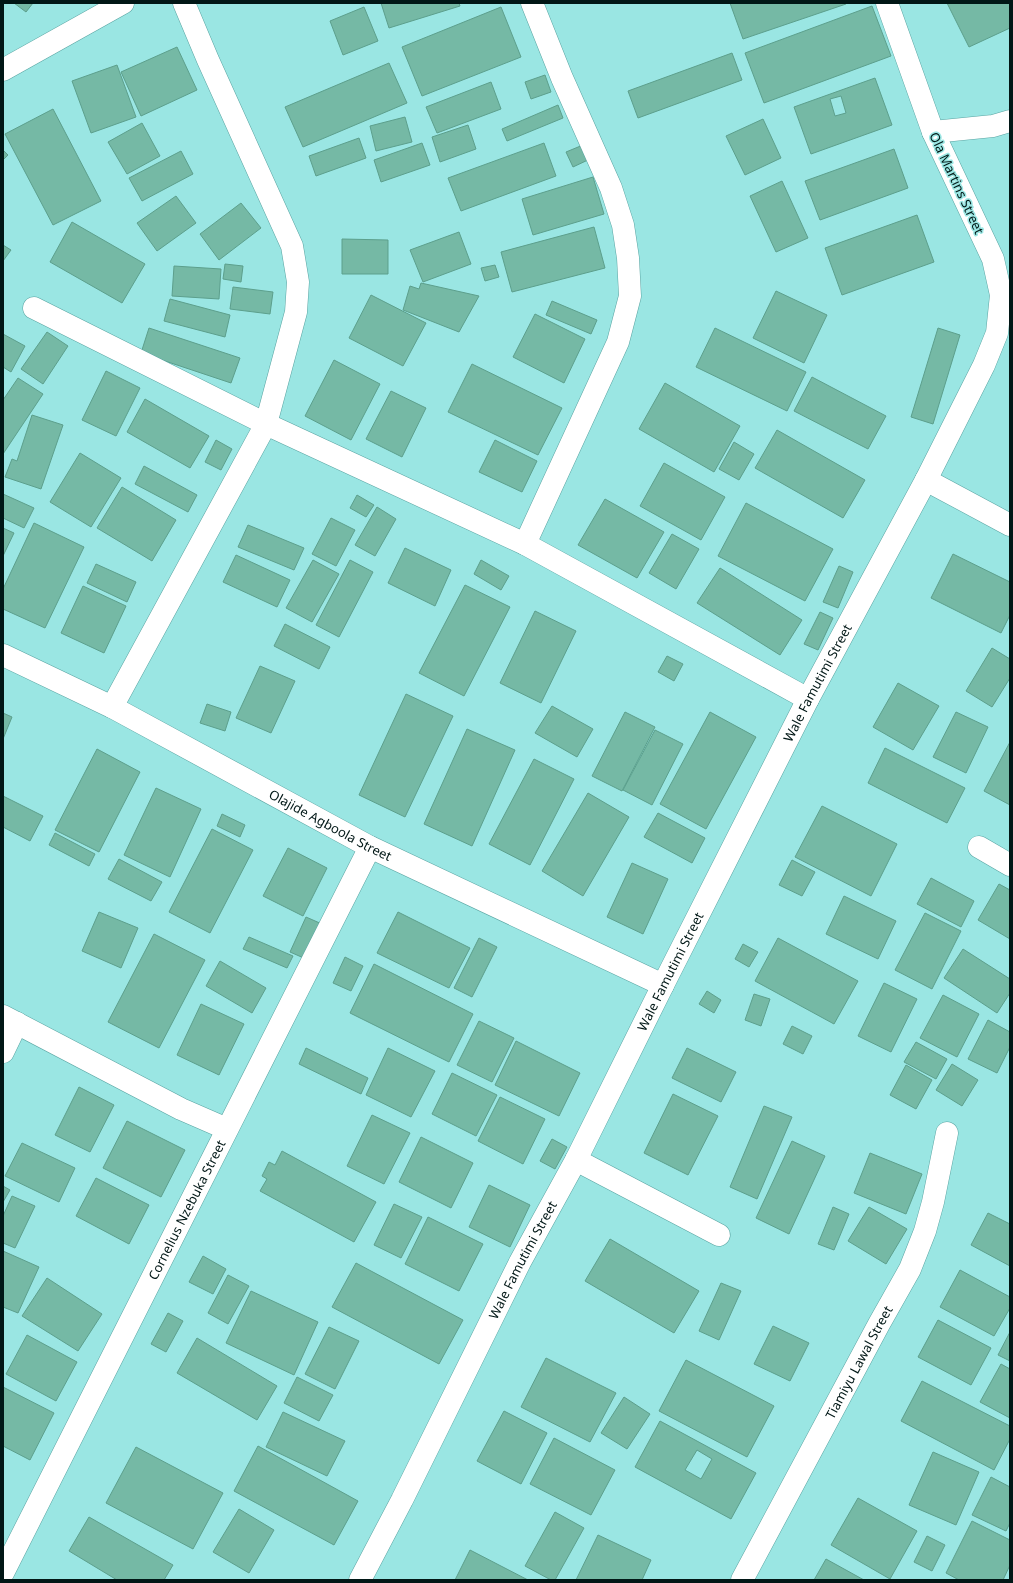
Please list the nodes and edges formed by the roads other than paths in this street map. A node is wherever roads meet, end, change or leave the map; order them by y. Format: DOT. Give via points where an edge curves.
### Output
graph roads {
  1 [pos="123,3"];
  2 [pos="184,3"];
  3 [pos="532,3"];
  4 [pos="886,3"];
  5 [pos="3,70"];
  6 [pos="1010,121"];
  7 [pos="934,132"];
  8 [pos="34,308"];
  9 [pos="984,365"];
  10 [pos="266,424"];
  11 [pos="926,480"];
  12 [pos="1010,525"];
  13 [pos="525,544"];
  14 [pos="3,655"];
  15 [pos="808,699"];
  16 [pos="112,708"];
  17 [pos="370,847"];
  18 [pos="979,847"];
  19 [pos="1010,865"];
  20 [pos="663,985"];
  21 [pos="10,1019"];
  22 [pos="3,1052"];
  23 [pos="227,1129"];
  24 [pos="947,1133"];
  25 [pos="576,1160"];
  26 [pos="719,1235"];
  27 [pos="3,1573"];
  28 [pos="360,1580"];
  29 [pos="742,1580"];
  1 -- 5 [label="street"];
  2 -- 10 [label="street" via="292,246 298,282 296,312"];
  3 -- 13 [label="street" via="611,188 623,224 630,296 618,342"];
  4 -- 7 [label="street, Ola Martins Street"];
  6 -- 7 [label="street" via="993,126"];
  7 -- 9 [label="street, Ola Martins Street" via="993,259 1002,295 997,333"];
  8 -- 10 [label="street"];
  9 -- 11 [label="street, Wale Famutimi Street"];
  10 -- 13 [label="street"];
  10 -- 16 [label="street"];
  11 -- 12 [label="street"];
  11 -- 15 [label="street, Wale Famutimi Street"];
  13 -- 15 [label="street"];
  14 -- 16 [label="street, Olajide Agboola Street"];
  15 -- 20 [label="street, Wale Famutimi Street"];
  16 -- 17 [label="street, Olajide Agboola Street"];
  17 -- 20 [label="street, Olajide Agboola Street"];
  17 -- 23 [label="street, Cornelius Nzebuka Street"];
  18 -- 19 [label="street"];
  20 -- 25 [label="street, Wale Famutimi Street"];
  21 -- 22 [label="street"];
  21 -- 23 [label="street" via="181,1109"];
  23 -- 27 [label="street, Cornelius Nzebuka Street"];
  24 -- 29 [label="street, Tiamiyu Lawal Street" via="934,1202 910,1269"];
  25 -- 26 [label="street"];
  25 -- 28 [label="street, Wale Famutimi Street" via="520,1262"];
}
